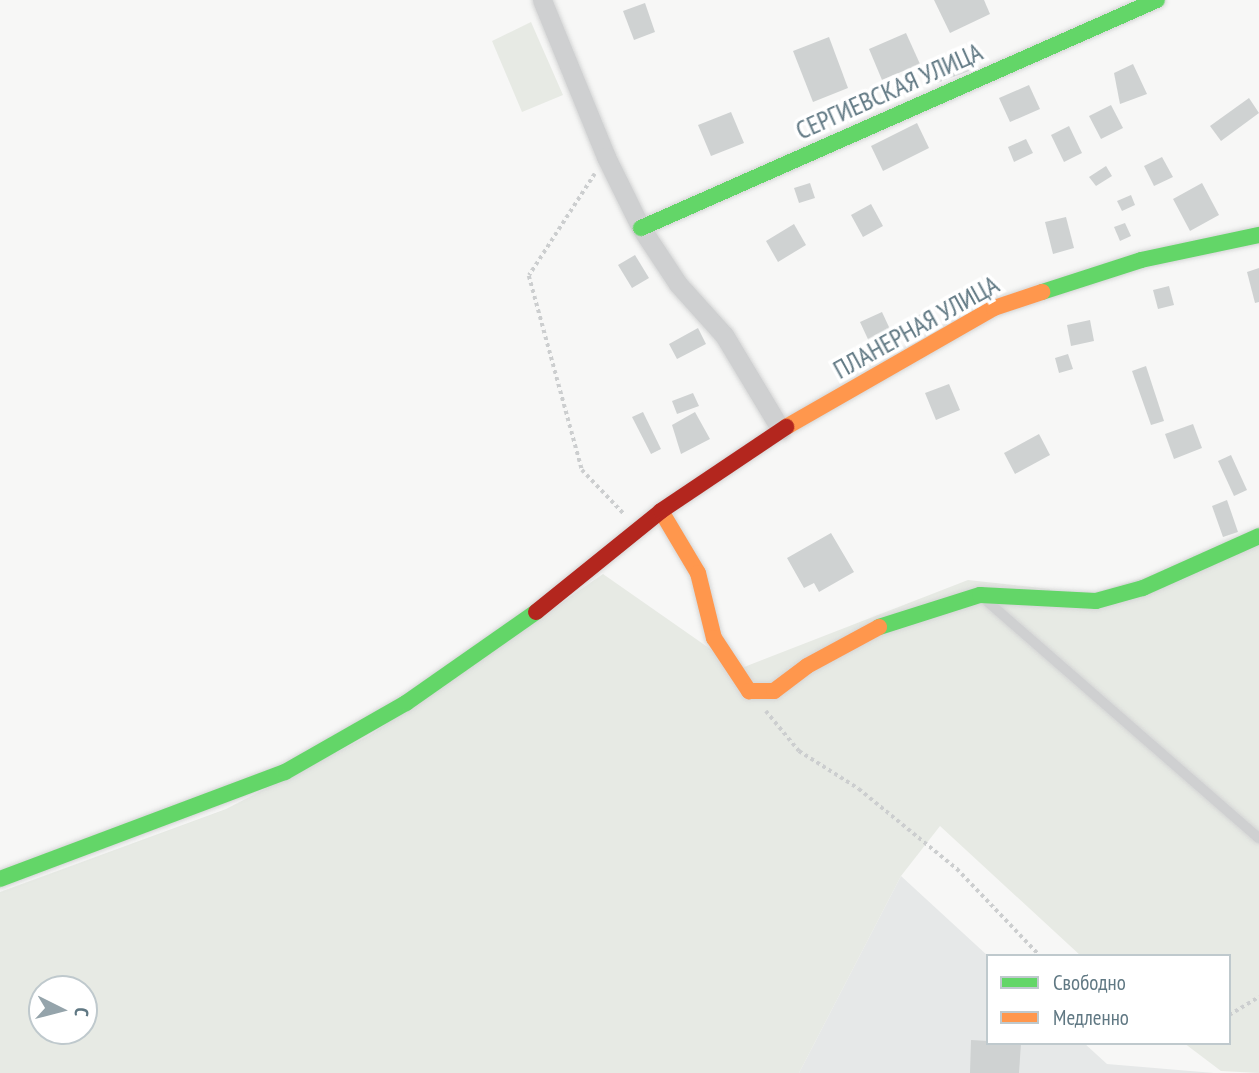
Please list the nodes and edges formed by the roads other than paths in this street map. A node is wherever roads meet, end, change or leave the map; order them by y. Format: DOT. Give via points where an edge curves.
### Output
graph roads {
  1 [pos="542,0"];
  2 [pos="1157,0"];
  3 [pos="641,228"];
  4 [pos="1259,235"];
  5 [pos="780,430"];
  6 [pos="661,511"];
  7 [pos="1259,536"];
  8 [pos="980,595"];
  9 [pos="1259,838"];
  10 [pos="0,879"];
  1 -- 3 [label="street" via="606,157"];
  2 -- 3 [label="street, СЕРГИЕВСКАЯ УЛИЦА"];
  3 -- 5 [label="street" via="678,284 724,335"];
  4 -- 5 [label="street, ПЛАНЕРНАЯ УЛИЦА" via="1140,260 994,308"];
  5 -- 6 [label="street, ПЛАНЕРНАЯ УЛИЦА"];
  6 -- 8 [label="street" via="698,573 714,638 749,691 774,691 807,666 887,623"];
  6 -- 10 [label="street, ПЛАНЕРНАЯ УЛИЦА" via="503,639 285,772"];
  7 -- 8 [label="street" via="1143,588 1096,601"];
  8 -- 9 [label="lane"];
}
